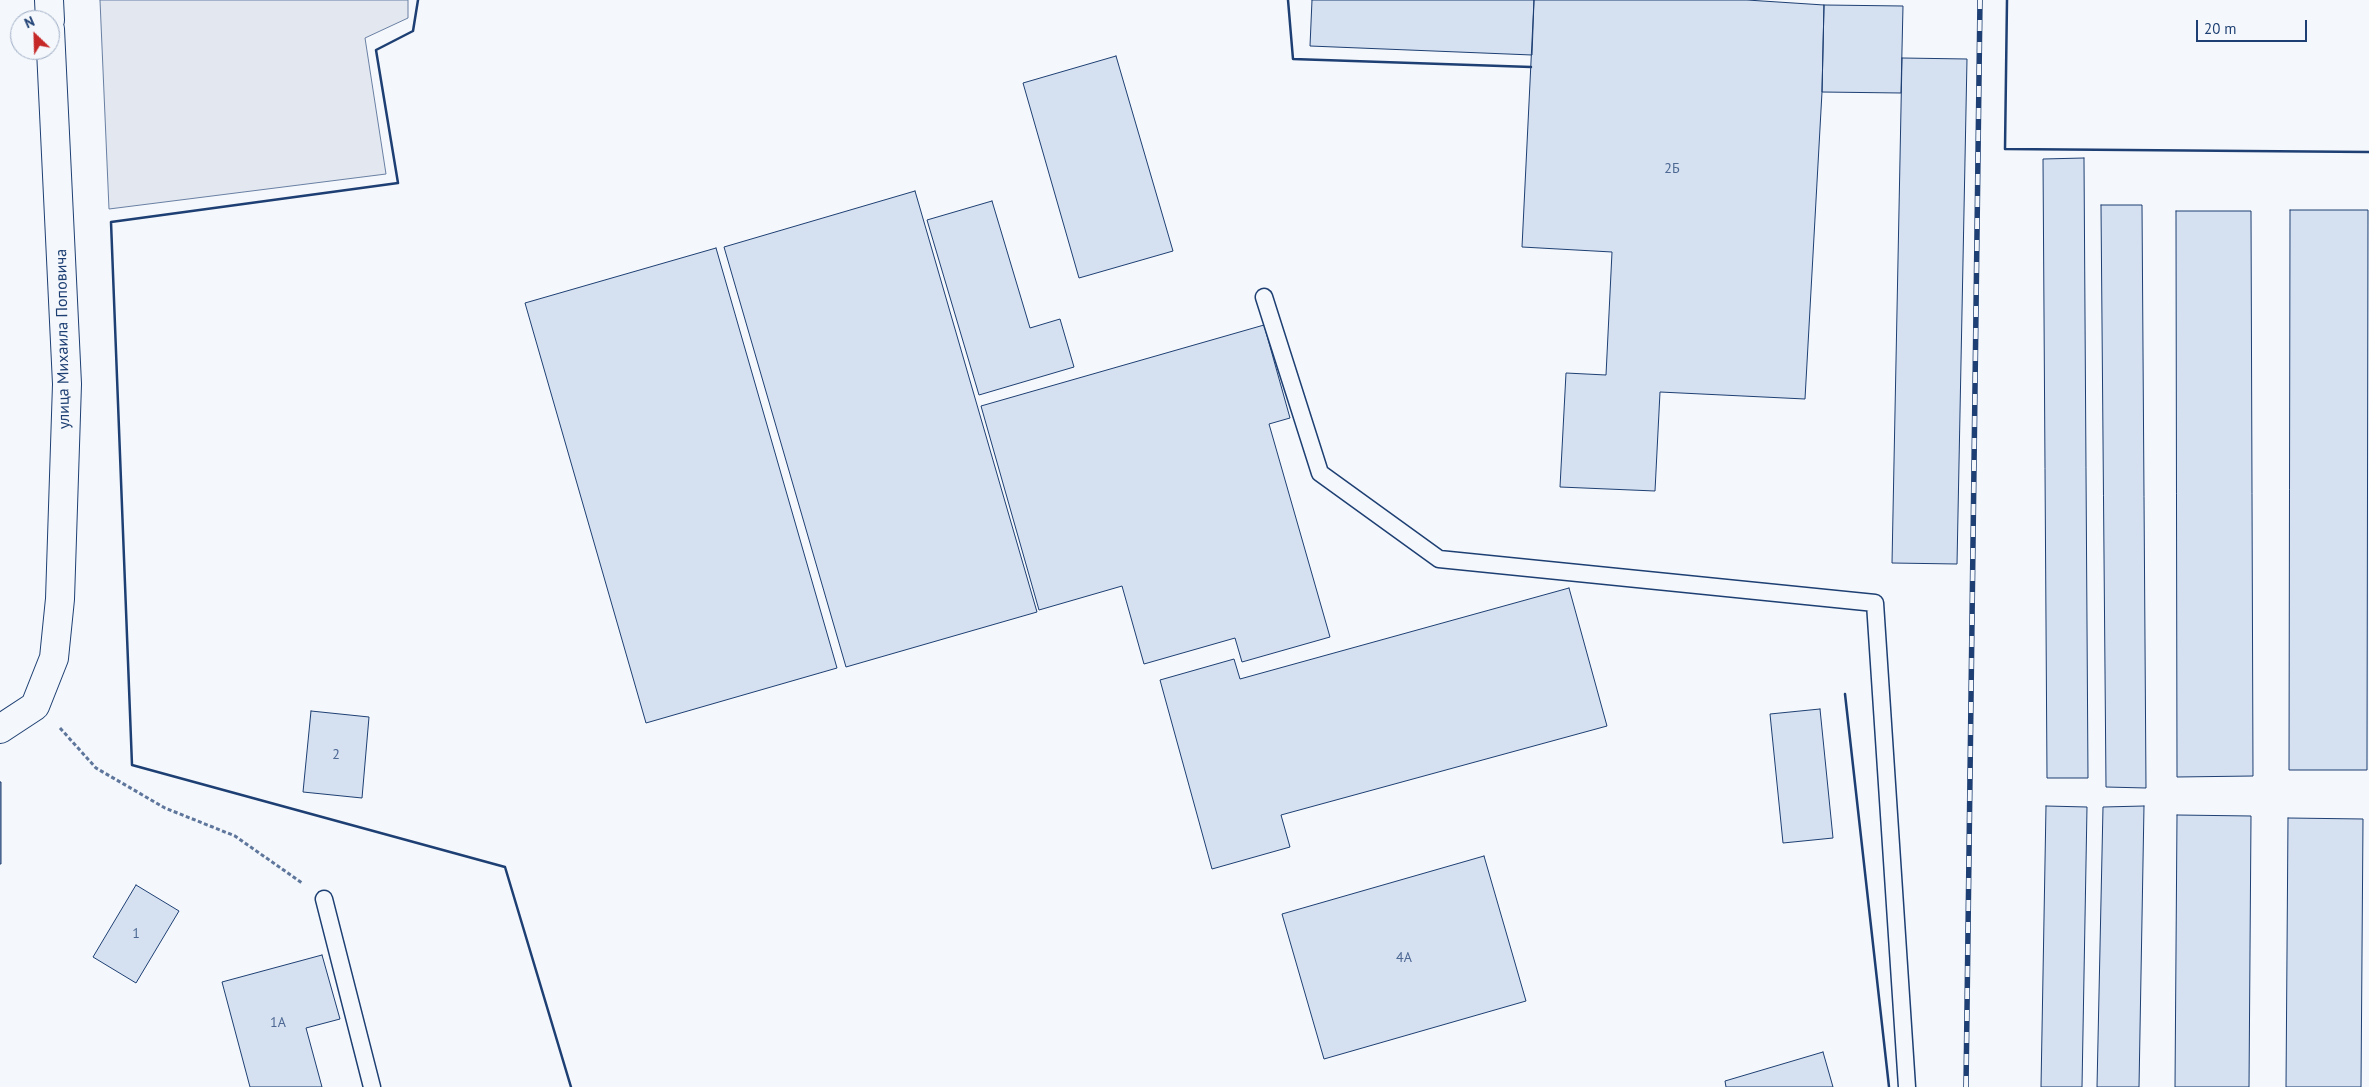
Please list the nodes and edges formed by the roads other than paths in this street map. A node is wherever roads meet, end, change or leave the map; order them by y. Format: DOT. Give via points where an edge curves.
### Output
graph roads {
  1 [pos="51,60"];
  2 [pos="1264,297"];
  3 [pos="0,729"];
  4 [pos="324,899"];
  5 [pos="372,1087"];
  6 [pos="1906,1087"];
  1 -- 3 [label="street, улица Михаила Поповича" via="67,384 60,599 54,658 35,706"];
  2 -- 6 [label="lane" via="1320,473 1438,559 1876,603"];
  4 -- 5 [label="lane"];
}
